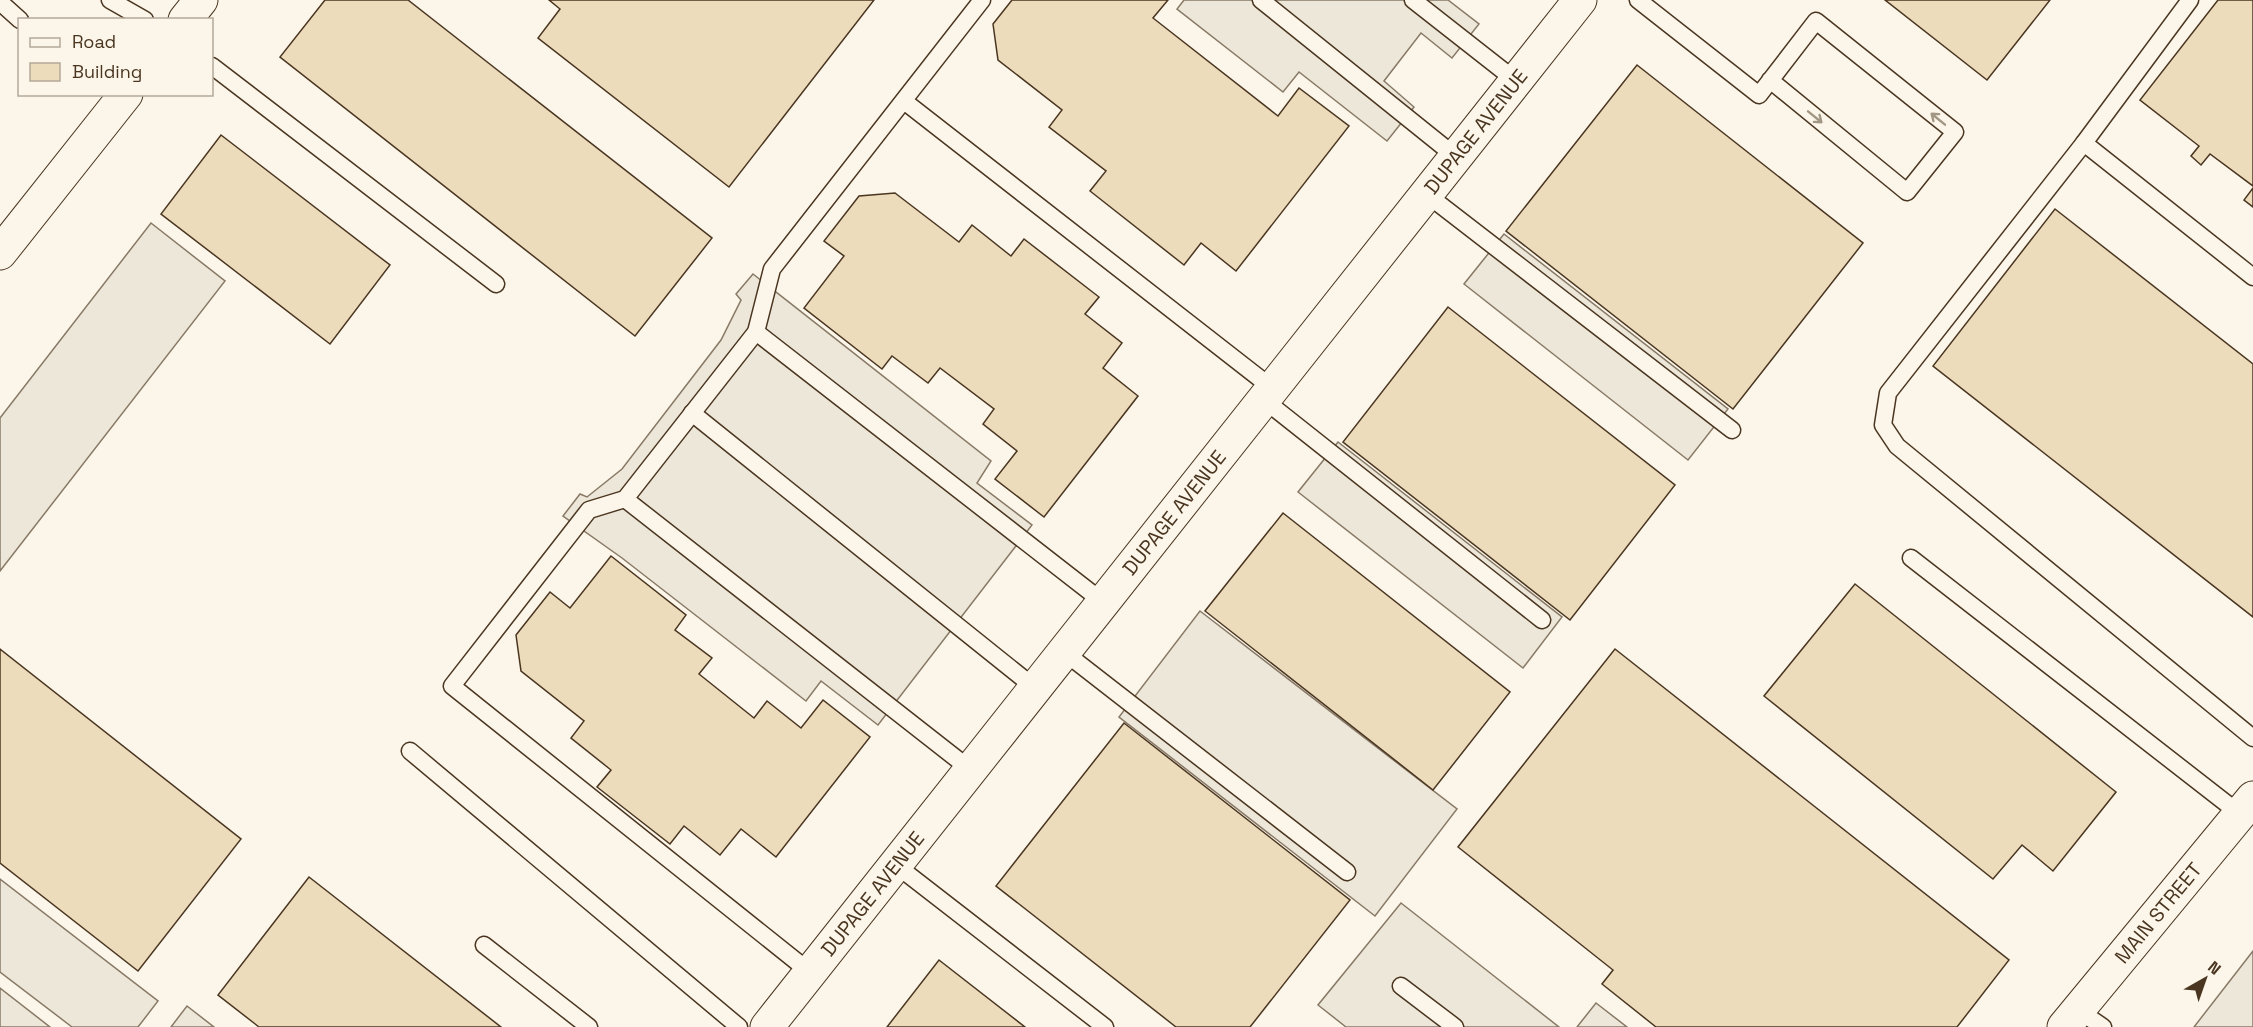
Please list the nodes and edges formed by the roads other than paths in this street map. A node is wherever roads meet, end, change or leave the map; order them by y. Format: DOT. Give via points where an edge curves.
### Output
graph roads {
  1 [pos="110,0"];
  2 [pos="201,0"];
  3 [pos="982,0"];
  4 [pos="1261,0"];
  5 [pos="1413,0"];
  6 [pos="1580,0"];
  7 [pos="1638,0"];
  8 [pos="2190,0"];
  9 [pos="0,2"];
  10 [pos="18,18"];
  11 [pos="142,18"];
  12 [pos="187,18"];
  13 [pos="213,67"];
  14 [pos="1515,80"];
  15 [pos="1770,80"];
  16 [pos="117,97"];
  17 [pos="903,101"];
  18 [pos="2084,143"];
  19 [pos="1455,156"];
  20 [pos="1425,193"];
  21 [pos="0,253"];
  22 [pos="2253,277"];
  23 [pos="496,284"];
  24 [pos="756,332"];
  25 [pos="1267,393"];
  26 [pos="692,413"];
  27 [pos="1732,430"];
  28 [pos="625,499"];
  29 [pos="1911,558"];
  30 [pos="1103,602"];
  31 [pos="1542,620"];
  32 [pos="1064,652"];
  33 [pos="1035,688"];
  34 [pos="2253,738"];
  35 [pos="410,751"];
  36 [pos="971,770"];
  37 [pos="2246,806"];
  38 [pos="896,865"];
  39 [pos="1347,872"];
  40 [pos="484,945"];
  41 [pos="810,973"];
  42 [pos="1401,986"];
  43 [pos="2082,1021"];
  44 [pos="589,1027"];
  45 [pos="739,1027"];
  46 [pos="767,1027"];
  47 [pos="1105,1027"];
  48 [pos="1455,1027"];
  1 -- 11 [label="lane"];
  2 -- 12 [label="street"];
  3 -- 17 [label="lane"];
  4 -- 19 [label="lane"];
  5 -- 14 [label="lane"];
  6 -- 14 [label="street, DUPAGE AVENUE"];
  7 -- 15 [label="lane" via="1759,95"];
  8 -- 18 [label="lane"];
  9 -- 10 [label="lane"];
  13 -- 23 [label="lane"];
  14 -- 19 [label="street, DUPAGE AVENUE"];
  15 -- 15 [label="lane, one-way" via="1907,192 1955,132 1816,21"];
  16 -- 21 [label="street"];
  17 -- 24 [label="lane" via="772,269"];
  17 -- 25 [label="lane"];
  18 -- 22 [label="lane"];
  18 -- 34 [label="lane" via="1887,393 1883,426 1897,446"];
  19 -- 20 [label="street, DUPAGE AVENUE"];
  20 -- 25 [label="street, DUPAGE AVENUE"];
  20 -- 27 [label="lane"];
  24 -- 26 [label="lane"];
  24 -- 30 [label="lane"];
  25 -- 30 [label="street, DUPAGE AVENUE"];
  25 -- 31 [label="lane"];
  26 -- 28 [label="lane"];
  26 -- 33 [label="lane"];
  28 -- 36 [label="lane"];
  28 -- 41 [label="lane" via="589,510 452,686"];
  29 -- 37 [label="lane"];
  30 -- 32 [label="street, DUPAGE AVENUE"];
  32 -- 33 [label="street, DUPAGE AVENUE"];
  32 -- 39 [label="lane"];
  33 -- 36 [label="street, DUPAGE AVENUE"];
  35 -- 45 [label="lane"];
  36 -- 38 [label="street, DUPAGE AVENUE"];
  37 -- 43 [label="street, MAIN STREET"];
  38 -- 41 [label="street, DUPAGE AVENUE"];
  38 -- 47 [label="lane"];
  40 -- 44 [label="lane"];
  41 -- 46 [label="street, DUPAGE AVENUE"];
  42 -- 48 [label="lane"];
}
